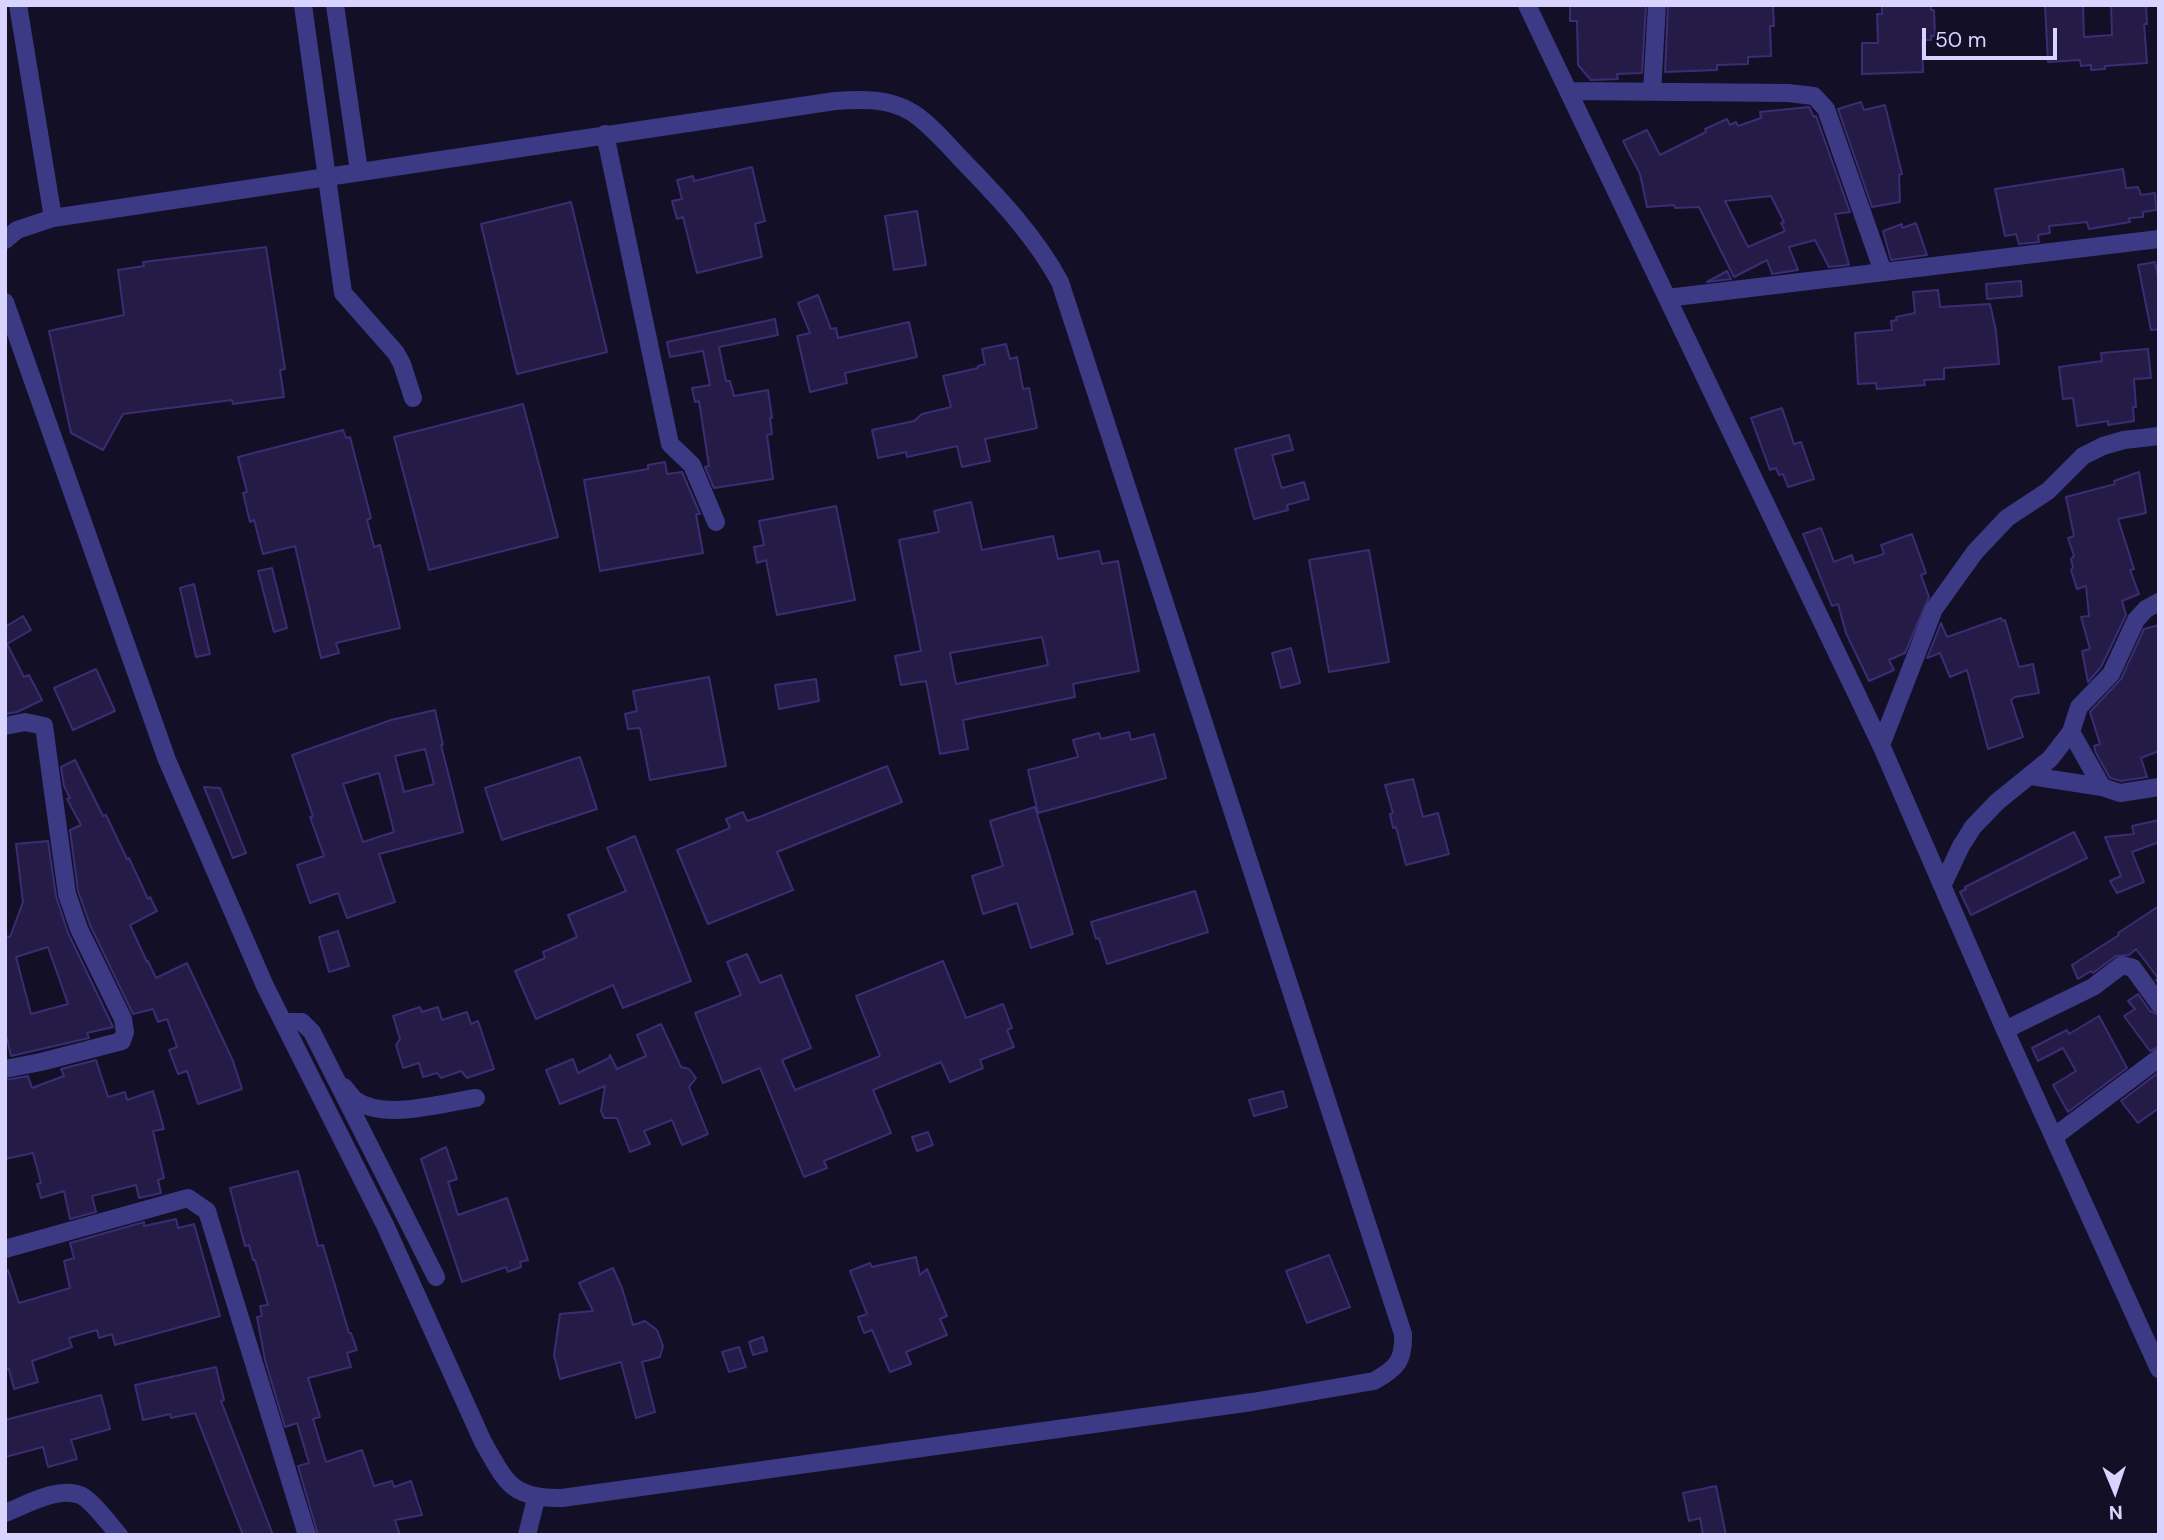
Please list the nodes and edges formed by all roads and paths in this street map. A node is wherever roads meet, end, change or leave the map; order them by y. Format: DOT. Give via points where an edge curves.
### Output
graph roads {
  1 [pos="18,5"];
  2 [pos="303,5"];
  3 [pos="335,5"];
  4 [pos="1527,5"];
  5 [pos="1657,5"];
  6 [pos="1568,92"];
  7 [pos="1652,92"];
  8 [pos="606,134"];
  9 [pos="359,171"];
  10 [pos="328,176"];
  11 [pos="53,218"];
  12 [pos="2159,239"];
  13 [pos="5,240"];
  14 [pos="1884,272"];
  15 [pos="1667,298"];
  16 [pos="5,302"];
  17 [pos="413,398"];
  18 [pos="2159,436"];
  19 [pos="716,522"];
  20 [pos="2159,602"];
  21 [pos="5,726"];
  22 [pos="2071,732"];
  23 [pos="1881,745"];
  24 [pos="2031,776"];
  25 [pos="2102,787"];
  26 [pos="2159,787"];
  27 [pos="1943,884"];
  28 [pos="2159,1004"];
  29 [pos="283,1022"];
  30 [pos="2005,1030"];
  31 [pos="2159,1058"];
  32 [pos="5,1069"];
  33 [pos="337,1080"];
  34 [pos="476,1098"];
  35 [pos="2055,1136"];
  36 [pos="5,1249"];
  37 [pos="436,1277"];
  38 [pos="2159,1369"];
  39 [pos="536,1499"];
  40 [pos="5,1513"];
  41 [pos="119,1535"];
  42 [pos="307,1535"];
  43 [pos="527,1535"];
  1 -- 11 [label="street"];
  2 -- 10 [label="street"];
  3 -- 9 [label="street"];
  4 -- 6 [label="street"];
  5 -- 7 [label="street"];
  6 -- 7 [label="street"];
  6 -- 15 [label="street"];
  7 -- 14 [label="street" via="1814,96 1826,109"];
  8 -- 9 [label="street"];
  8 -- 19 [label="street" via="670,444 692,465"];
  8 -- 39 [label="street" via="835,101 867,99 889,104 912,112 940,137 1045,253 1084,352 1403,1334 1403,1349 1390,1372 1352,1386"];
  9 -- 10 [label="street"];
  10 -- 11 [label="street"];
  10 -- 17 [label="street" via="343,293 397,353"];
  11 -- 13 [label="street" via="17,230"];
  12 -- 14 [label="street"];
  14 -- 15 [label="street"];
  15 -- 23 [label="street"];
  16 -- 29 [label="street" via="167,760"];
  18 -- 23 [label="street" via="2124,440 2083,456 2048,491 2007,518 1975,552 1934,608"];
  20 -- 22 [label="street" via="2136,620 2111,674 2079,707"];
  21 -- 32 [label="street" via="25,722 44,726 66,894 125,1032 121,1041"];
  22 -- 24 [label="street"];
  22 -- 25 [label="street"];
  23 -- 27 [label="street"];
  24 -- 25 [label="street"];
  24 -- 27 [label="street" via="1973,827"];
  25 -- 26 [label="street" via="2120,793"];
  27 -- 30 [label="street"];
  28 -- 30 [label="street" via="2133,968 2122,965 2094,987"];
  29 -- 33 [label="street" via="302,1022 313,1032"];
  29 -- 39 [label="street" via="385,1224 483,1442 501,1474 517,1491"];
  30 -- 35 [label="street"];
  31 -- 35 [label="street"];
  33 -- 34 [label="street" via="356,1100 393,1111"];
  33 -- 37 [label="street"];
  35 -- 38 [label="street"];
  36 -- 42 [label="street" via="188,1198 207,1211"];
  39 -- 43 [label="street"];
  40 -- 41 [label="street" via="55,1495 82,1495"];
}
